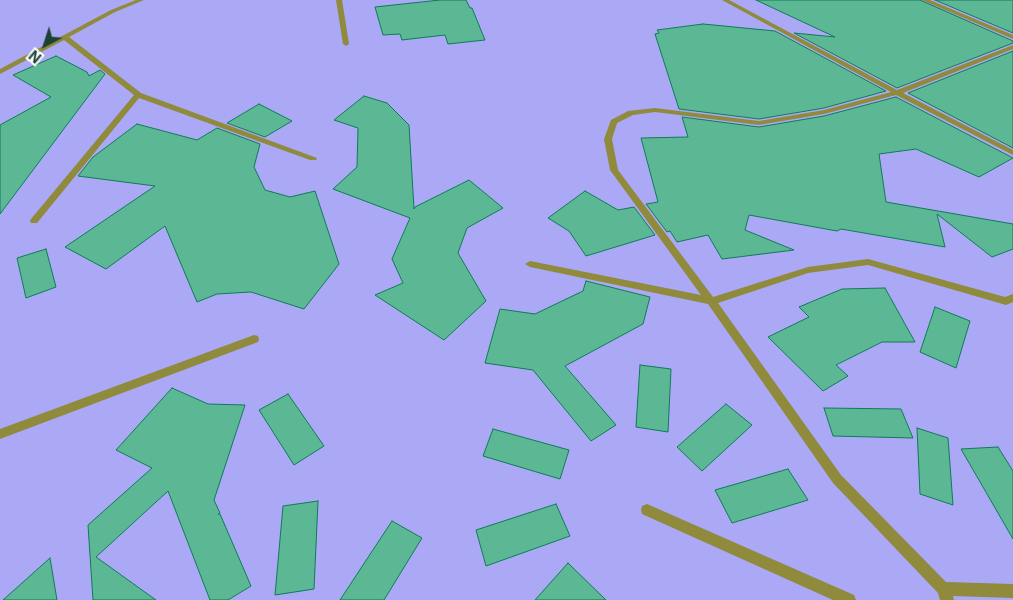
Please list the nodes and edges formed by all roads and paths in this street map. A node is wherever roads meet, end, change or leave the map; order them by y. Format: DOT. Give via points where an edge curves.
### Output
graph roads {
  1 [pos="141,0"];
  2 [pos="339,0"];
  3 [pos="725,0"];
  4 [pos="925,0"];
  5 [pos="65,37"];
  6 [pos="1013,37"];
  7 [pos="346,44"];
  8 [pos="1013,47"];
  9 [pos="0,72"];
  10 [pos="898,93"];
  11 [pos="138,95"];
  12 [pos="1013,153"];
  13 [pos="313,158"];
  14 [pos="34,221"];
  15 [pos="530,264"];
  16 [pos="1013,298"];
  17 [pos="711,301"];
  18 [pos="254,339"];
  19 [pos="0,434"];
  20 [pos="647,510"];
  21 [pos="1013,591"];
  22 [pos="945,594"];
  23 [pos="850,600"];
  1 -- 5 [label="lane"];
  2 -- 7 [label="lane"];
  3 -- 10 [label="lane"];
  4 -- 6 [label="lane"];
  5 -- 9 [label="lane"];
  5 -- 11 [label="lane"];
  8 -- 10 [label="lane"];
  10 -- 12 [label="lane"];
  10 -- 17 [label="lane" via="824,112 759,123 655,110 631,113 614,122 608,139 614,170"];
  11 -- 13 [label="lane"];
  11 -- 14 [label="lane"];
  15 -- 17 [label="lane"];
  16 -- 17 [label="lane" via="1006,301 868,262 808,270"];
  17 -- 22 [label="lane" via="838,480"];
  18 -- 19 [label="lane"];
  20 -- 23 [label="lane"];
  21 -- 22 [label="lane"];
}
